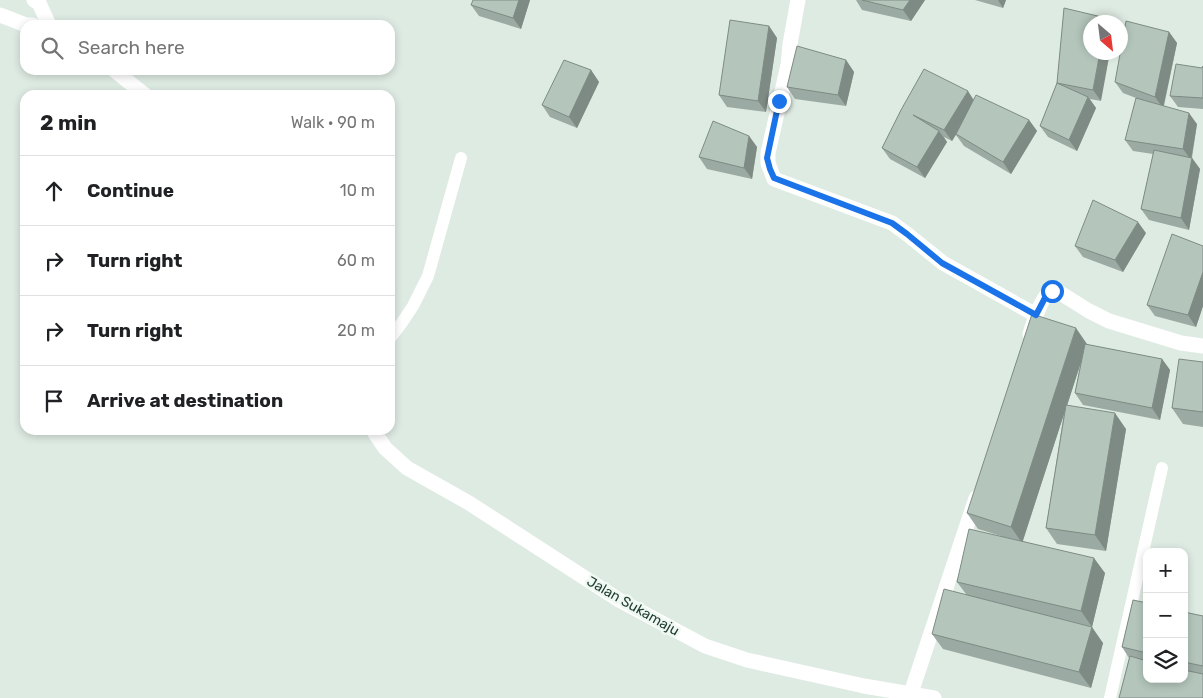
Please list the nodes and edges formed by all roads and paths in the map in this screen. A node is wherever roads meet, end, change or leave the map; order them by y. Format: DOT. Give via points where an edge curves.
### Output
graph roads {
  1 [pos="34,0"];
  2 [pos="798,0"];
  3 [pos="0,14"];
  4 [pos="47,20"];
  5 [pos="20,22"];
  6 [pos="120,75"];
  7 [pos="139,90"];
  8 [pos="461,158"];
  9 [pos="1036,315"];
  10 [pos="395,332"];
  11 [pos="1203,346"];
  12 [pos="1025,350"];
  13 [pos="376,435"];
  14 [pos="1162,468"];
  15 [pos="982,480"];
  16 [pos="911,694"];
  17 [pos="934,698"];
  18 [pos="1110,698"];
  1 -- 4 [label="street" via="39,3"];
  2 -- 9 [label="street" via="788,64 768,153 774,178 892,223 942,263"];
  3 -- 5 [label="street"];
  6 -- 7 [label="street"];
  8 -- 10 [label="lane" via="428,276"];
  9 -- 11 [label="street" via="1047,294 1057,291 1109,321 1181,343"];
  9 -- 12 [label="street"];
  13 -- 16 [label="street, Jalan Sukamaju" via="384,448 407,468 469,503 619,600 706,646 747,660"];
  14 -- 18 [label="lane"];
  15 -- 16 [label="street"];
  16 -- 17 [label="street, Jalan Sukamaju"];
}
